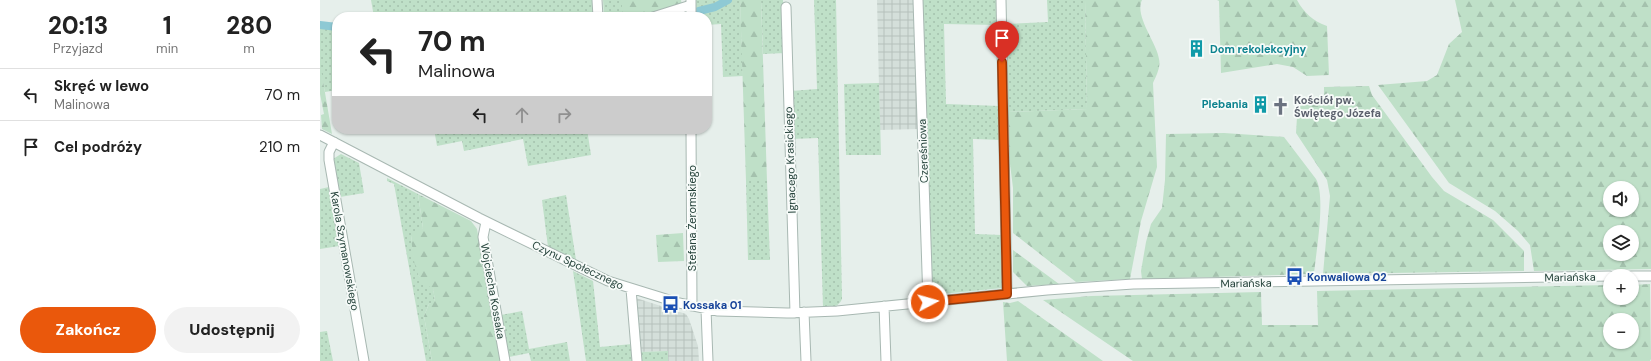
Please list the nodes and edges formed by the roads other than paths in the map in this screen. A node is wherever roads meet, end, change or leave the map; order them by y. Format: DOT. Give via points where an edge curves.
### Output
graph roads {
  1 [pos="597,0"];
  2 [pos="918,0"];
  3 [pos="1001,0"];
  4 [pos="691,3"];
  5 [pos="786,7"];
  6 [pos="598,12"];
  7 [pos="667,12"];
  8 [pos="691,134"];
  9 [pos="320,135"];
  10 [pos="334,142"];
  11 [pos="486,222"];
  12 [pos="1603,276"];
  13 [pos="1639,276"];
  14 [pos="1651,276"];
  15 [pos="631,289"];
  16 [pos="1007,294"];
  17 [pos="928,302"];
  18 [pos="692,306"];
  19 [pos="884,306"];
  20 [pos="706,309"];
  21 [pos="800,312"];
  22 [pos="364,361"];
  23 [pos="505,361"];
  24 [pos="637,361"];
  25 [pos="708,361"];
  26 [pos="806,361"];
  27 [pos="886,361"];
  1 -- 6 [label="street"];
  2 -- 17 [label="street, Czereśniowa"];
  3 -- 16 [label="street"];
  4 -- 7 [label="street"];
  5 -- 21 [label="street, Ignacego Krasickiego"];
  8 -- 18 [label="street, Stefana Żeromskiego"];
  9 -- 10 [label="street, Czynu Społecznego"];
  10 -- 11 [label="street, Czynu Społecznego"];
  10 -- 22 [label="street, Karola Szymanowskiego" via="329,152 329,160"];
  11 -- 15 [label="street, Czynu Społecznego" via="608,281"];
  11 -- 23 [label="street, Wojciecha Kossaka" via="483,236"];
  12 -- 16 [label="street, Mariańska" via="1133,284"];
  13 -- 14 [label="street"];
  15 -- 18 [label="street, Czynu Społecznego"];
  15 -- 24 [label="street"];
  16 -- 17 [label="street, Mariańska"];
  17 -- 19 [label="street, Mariańska"];
  18 -- 20 [label="street, Czynu Społecznego"];
  19 -- 21 [label="street, Czynu Społecznego"];
  19 -- 27 [label="street"];
  20 -- 21 [label="street, Czynu Społecznego" via="744,313"];
  20 -- 25 [label="street"];
  21 -- 26 [label="street, Ignacego Krasickiego"];
}
